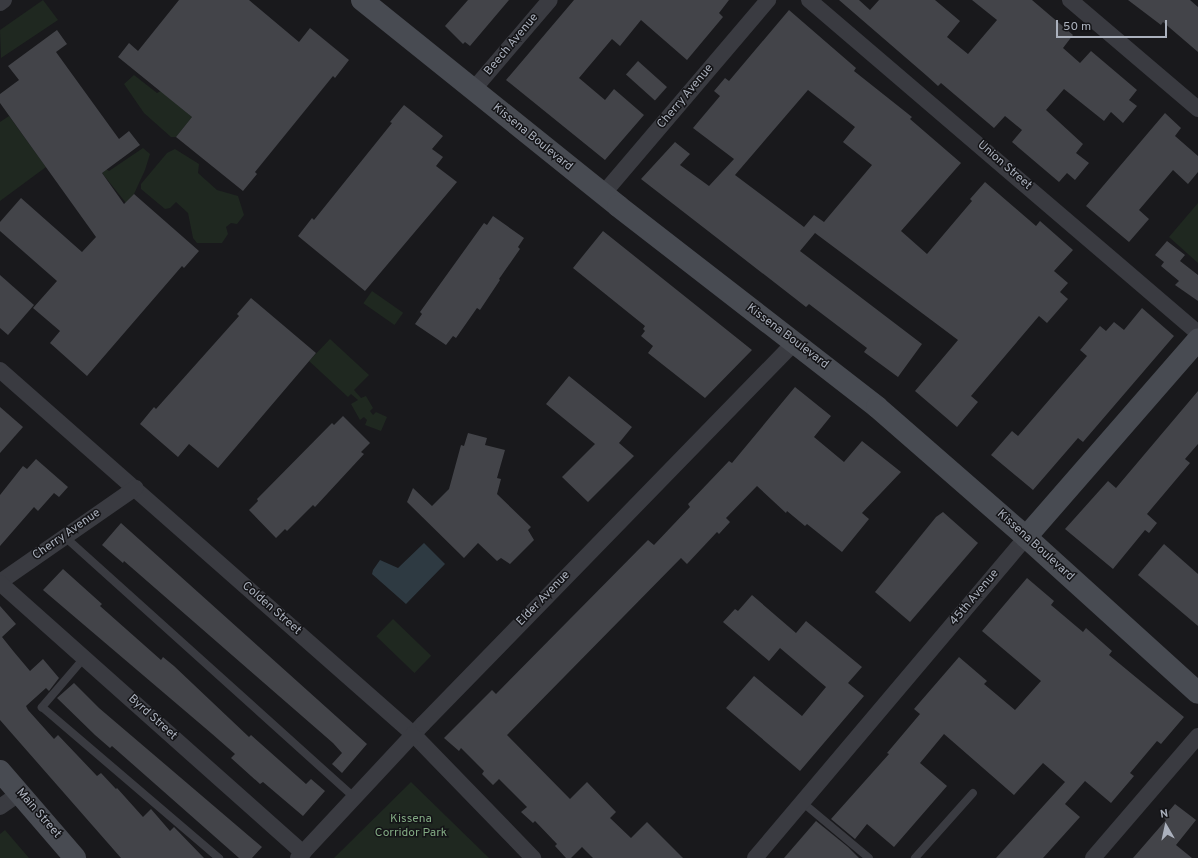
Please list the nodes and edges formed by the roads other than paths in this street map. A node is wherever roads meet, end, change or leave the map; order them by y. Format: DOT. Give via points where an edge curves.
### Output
graph roads {
  1 [pos="4,0"];
  2 [pos="362,0"];
  3 [pos="550,0"];
  4 [pos="768,0"];
  5 [pos="809,0"];
  6 [pos="1070,0"];
  7 [pos="0,3"];
  8 [pos="473,90"];
  9 [pos="1198,109"];
  10 [pos="603,194"];
  11 [pos="1198,333"];
  12 [pos="1198,340"];
  13 [pos="794,343"];
  14 [pos="0,370"];
  15 [pos="135,488"];
  16 [pos="65,537"];
  17 [pos="1026,537"];
  18 [pos="0,582"];
  19 [pos="84,658"];
  20 [pos="1198,693"];
  21 [pos="413,734"];
  22 [pos="1198,736"];
  23 [pos="0,771"];
  24 [pos="20,793"];
  25 [pos="973,794"];
  26 [pos="354,797"];
  27 [pos="802,802"];
  28 [pos="0,807"];
  29 [pos="301,856"];
  30 [pos="75,858"];
  31 [pos="219,858"];
  32 [pos="534,858"];
  33 [pos="755,858"];
  34 [pos="869,858"];
  35 [pos="915,858"];
  36 [pos="1093,858"];
  1 -- 7 [label="street"];
  2 -- 8 [label="main road, Kissena Boulevard"];
  3 -- 8 [label="street, Beech Avenue"];
  4 -- 10 [label="street, Cherry Avenue"];
  5 -- 11 [label="street, Union Street"];
  6 -- 9 [label="street"];
  8 -- 10 [label="main road, Kissena Boulevard"];
  10 -- 13 [label="main road, Kissena Boulevard"];
  12 -- 17 [label="main road, 45th Avenue"];
  13 -- 17 [label="main road, Kissena Boulevard" via="877,408"];
  13 -- 21 [label="street, Elder Avenue"];
  14 -- 15 [label="street, Colden Street"];
  15 -- 16 [label="street, Cherry Avenue"];
  15 -- 21 [label="street, Colden Street"];
  16 -- 18 [label="street, Cherry Avenue"];
  16 -- 26 [label="lane"];
  17 -- 20 [label="main road, Kissena Boulevard"];
  17 -- 27 [label="street, 45th Avenue"];
  18 -- 19 [label="street, Byrd Street"];
  19 -- 29 [label="street, Byrd Street"];
  19 -- 31 [label="lane" via="42,707"];
  21 -- 26 [label="street, Elder Avenue"];
  21 -- 32 [label="street, Colden Street"];
  22 -- 36 [label="street"];
  23 -- 24 [label="main road, Main Street"];
  24 -- 28 [label="street"];
  24 -- 30 [label="main road, Main Street"];
  25 -- 35 [label="lane"];
  26 -- 29 [label="street, Elder Avenue"];
  27 -- 33 [label="street, 45th Avenue"];
  27 -- 34 [label="lane"];
}
